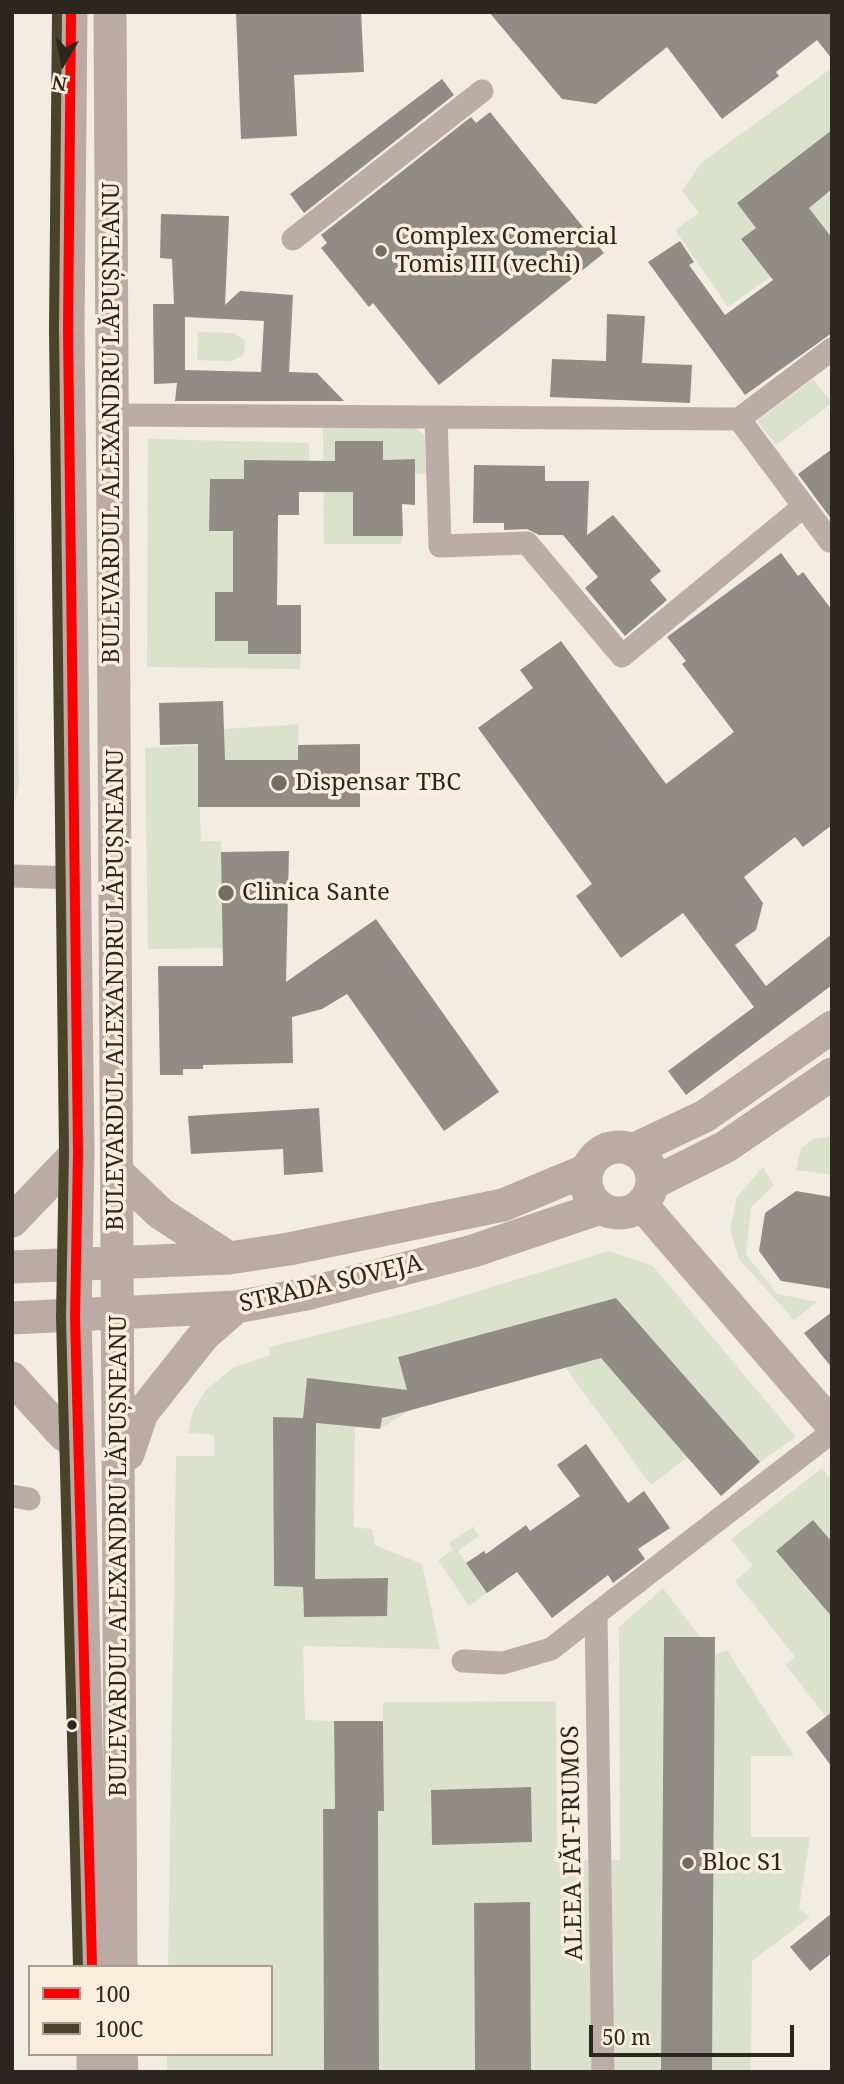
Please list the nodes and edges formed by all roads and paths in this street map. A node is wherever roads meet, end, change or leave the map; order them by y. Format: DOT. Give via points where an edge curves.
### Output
graph roads {
  1 [pos="71,12"];
  2 [pos="110,12"];
  3 [pos="482,91"];
  4 [pos="293,239"];
  5 [pos="832,349"];
  6 [pos="113,415"];
  7 [pos="436,417"];
  8 [pos="739,419"];
  9 [pos="804,506"];
  10 [pos="830,541"];
  11 [pos="12,876"];
  12 [pos="75,878"];
  13 [pos="832,1027"];
  14 [pos="832,1074"];
  15 [pos="633,1150"];
  16 [pos="78,1152"];
  17 [pos="587,1170"];
  18 [pos="117,1172"];
  19 [pos="648,1194"];
  20 [pos="600,1208"];
  21 [pos="12,1221"];
  22 [pos="229,1258"];
  23 [pos="118,1264"];
  24 [pos="74,1265"];
  25 [pos="12,1267"];
  26 [pos="236,1307"];
  27 [pos="118,1314"];
  28 [pos="75,1317"];
  29 [pos="12,1318"];
  30 [pos="12,1378"];
  31 [pos="832,1425"];
  32 [pos="832,1432"];
  33 [pos="77,1441"];
  34 [pos="120,1497"];
  35 [pos="596,1614"];
  36 [pos="463,1661"];
  37 [pos="92,1965"];
  38 [pos="121,1965"];
  39 [pos="603,2072"];
  1 -- 12 [label="main road, BULEVARDUL ALEXANDRU LĂPUȘNEANU" via="68,329"];
  2 -- 6 [label="main road, BULEVARDUL ALEXANDRU LĂPUȘNEANU"];
  3 -- 4 [label="street"];
  5 -- 8 [label="street"];
  6 -- 7 [label="street"];
  6 -- 18 [label="main road, BULEVARDUL ALEXANDRU LĂPUȘNEANU"];
  7 -- 8 [label="street"];
  7 -- 9 [label="street" via="440,546 527,543 622,656"];
  8 -- 9 [label="street"];
  9 -- 10 [label="street"];
  11 -- 12 [label="street"];
  12 -- 16 [label="main road, BULEVARDUL ALEXANDRU LĂPUȘNEANU"];
  13 -- 15 [label="main road" via="705,1116"];
  14 -- 19 [label="main road"];
  15 -- 17 [label="main road" via="604,1150"];
  15 -- 19 [label="main road" via="648,1163"];
  16 -- 21 [label="main road"];
  16 -- 24 [label="main road, BULEVARDUL ALEXANDRU LĂPUȘNEANU"];
  17 -- 20 [label="main road" via="586,1187"];
  17 -- 22 [label="main road, STRADA SOVEJA" via="524,1198 475,1212"];
  18 -- 22 [label="main road" via="160,1213"];
  18 -- 23 [label="main road, BULEVARDUL ALEXANDRU LĂPUȘNEANU"];
  19 -- 20 [label="main road" via="616,1214"];
  19 -- 31 [label="main road"];
  20 -- 26 [label="main road, STRADA SOVEJA" via="473,1251"];
  22 -- 23 [label="main road, STRADA SOVEJA"];
  23 -- 24 [label="main road, STRADA SOVEJA"];
  23 -- 27 [label="main road, BULEVARDUL ALEXANDRU LĂPUȘNEANU"];
  24 -- 25 [label="main road, STRADA SOVEJA"];
  24 -- 28 [label="main road, BULEVARDUL ALEXANDRU LĂPUȘNEANU"];
  26 -- 27 [label="main road, STRADA SOVEJA"];
  26 -- 34 [label="main road" via="204,1335 142,1413 130,1441"];
  27 -- 28 [label="main road, STRADA SOVEJA"];
  27 -- 34 [label="main road, BULEVARDUL ALEXANDRU LĂPUȘNEANU"];
  28 -- 29 [label="main road, STRADA SOVEJA"];
  28 -- 33 [label="main road, BULEVARDUL ALEXANDRU LĂPUȘNEANU"];
  30 -- 33 [label="main road" via="64,1436"];
  32 -- 35 [label="street"];
  33 -- 37 [label="main road, BULEVARDUL ALEXANDRU LĂPUȘNEANU"];
  34 -- 38 [label="main road, BULEVARDUL ALEXANDRU LĂPUȘNEANU"];
  35 -- 36 [label="street" via="551,1649 503,1663"];
  35 -- 39 [label="street, ALEEA FĂT-FRUMOS"];
}
